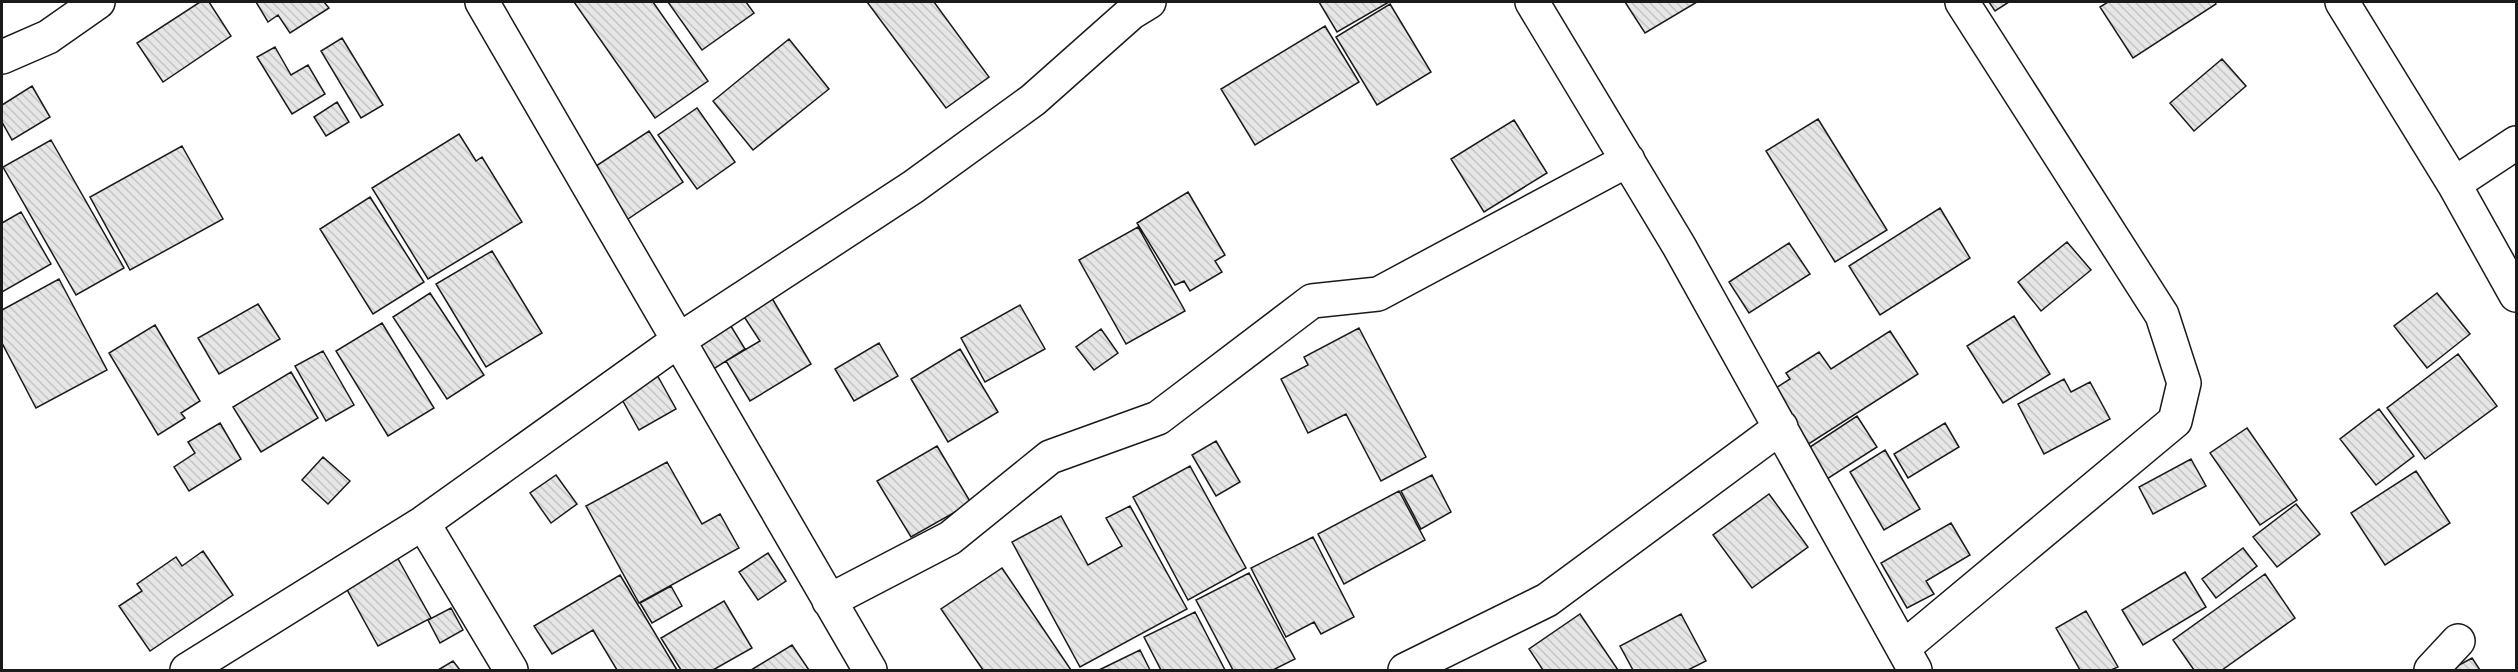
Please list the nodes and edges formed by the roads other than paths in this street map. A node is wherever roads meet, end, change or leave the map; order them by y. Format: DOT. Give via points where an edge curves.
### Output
graph roads {
  1 [pos="98,2"];
  2 [pos="482,2"];
  3 [pos="1149,2"];
  4 [pos="1532,2"];
  5 [pos="1962,2"];
  6 [pos="2342,2"];
  7 [pos="2,57"];
  8 [pos="2517,143"];
  9 [pos="1628,160"];
  10 [pos="2454,184"];
  11 [pos="2517,295"];
  12 [pos="679,340"];
  13 [pos="1781,427"];
  14 [pos="423,523"];
  15 [pos="829,601"];
  16 [pos="2458,641"];
  17 [pos="1909,659"];
  18 [pos="187,670"];
  19 [pos="511,670"];
  20 [pos="870,670"];
  21 [pos="1405,670"];
  22 [pos="2431,670"];
  1 -- 7 [label="street" via="48,37"];
  2 -- 12 [label="street"];
  3 -- 12 [label="street" via="1131,13 1033,100 913,187"];
  4 -- 9 [label="street"];
  5 -- 17 [label="street" via="2162,315 2184,383 2175,421"];
  6 -- 10 [label="street"];
  8 -- 10 [label="street"];
  9 -- 13 [label="street"];
  9 -- 15 [label="street" via="1378,294 1312,301 1158,418 1050,457 950,538"];
  10 -- 11 [label="street"];
  12 -- 14 [label="street"];
  12 -- 15 [label="street"];
  13 -- 17 [label="street"];
  13 -- 21 [label="street" via="1547,600"];
  14 -- 18 [label="street"];
  14 -- 19 [label="street"];
  15 -- 20 [label="street"];
  16 -- 22 [label="street"];
}
